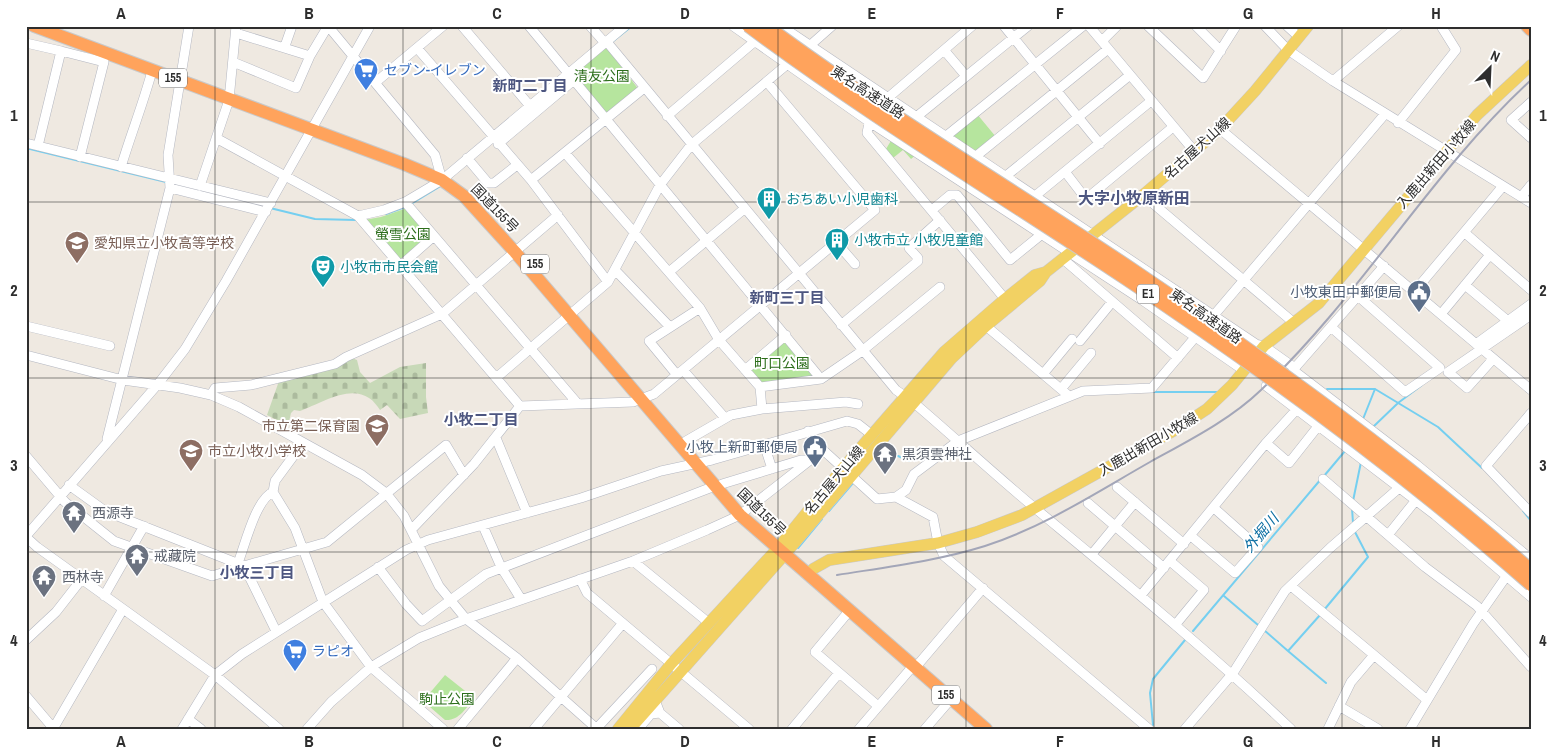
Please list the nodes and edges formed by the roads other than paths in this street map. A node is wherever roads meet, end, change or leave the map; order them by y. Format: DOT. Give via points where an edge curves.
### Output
graph roads {
  1 [pos="34,26"];
  2 [pos="55,26"];
  3 [pos="189,26"];
  4 [pos="292,26"];
  5 [pos="328,26"];
  6 [pos="370,26"];
  7 [pos="444,26"];
  8 [pos="462,26"];
  9 [pos="529,26"];
  10 [pos="590,26"];
  11 [pos="625,26"];
  12 [pos="733,26"];
  13 [pos="767,26"];
  14 [pos="780,26"];
  15 [pos="832,26"];
  16 [pos="972,26"];
  17 [pos="1004,26"];
  18 [pos="1028,26"];
  19 [pos="1083,26"];
  20 [pos="1089,26"];
  21 [pos="1117,26"];
  22 [pos="1148,26"];
  23 [pos="1196,26"];
  24 [pos="1236,26"];
  25 [pos="1265,26"];
  26 [pos="1287,26"];
  27 [pos="1308,26"];
  28 [pos="1398,26"];
  29 [pos="1441,26"];
  30 [pos="1527,26"];
  31 [pos="236,29"];
  32 [pos="748,29"];
  33 [pos="1531,30"];
  34 [pos="1299,37"];
  35 [pos="1014,38"];
  36 [pos="1102,41"];
  37 [pos="26,42"];
  38 [pos="754,42"];
  39 [pos="606,43"];
  40 [pos="285,46"];
  41 [pos="809,46"];
  42 [pos="417,48"];
  43 [pos="1108,49"];
  44 [pos="944,50"];
  45 [pos="1288,50"];
  46 [pos="61,51"];
  47 [pos="1221,51"];
  48 [pos="310,56"];
  49 [pos="352,56"];
  50 [pos="233,62"];
  51 [pos="1035,64"];
  52 [pos="787,65"];
  53 [pos="1531,65"];
  54 [pos="152,71"];
  55 [pos="1130,75"];
  56 [pos="966,76"];
  57 [pos="571,77"];
  58 [pos="181,78"];
  59 [pos="1333,81"];
  60 [pos="376,82"];
  61 [pos="767,82"];
  62 [pos="644,88"];
  63 [pos="1056,91"];
  64 [pos="230,96"];
  65 [pos="885,98"];
  66 [pos="1151,101"];
  67 [pos="1531,102"];
  68 [pos="530,106"];
  69 [pos="1385,114"];
  70 [pos="667,116"];
  71 [pos="915,118"];
  72 [pos="1078,118"];
  73 [pos="606,119"];
  74 [pos="868,121"];
  75 [pos="1398,123"];
  76 [pos="314,126"];
  77 [pos="1173,127"];
  78 [pos="1220,129"];
  79 [pos="945,137"];
  80 [pos="216,138"];
  81 [pos="1531,138"];
  82 [pos="495,141"];
  83 [pos="26,144"];
  84 [pos="1100,144"];
  85 [pos="691,145"];
  86 [pos="38,146"];
  87 [pos="1195,152"];
  88 [pos="1445,152"];
  89 [pos="565,153"];
  90 [pos="80,157"];
  91 [pos="975,157"];
  92 [pos="469,161"];
  93 [pos="517,165"];
  94 [pos="121,167"];
  95 [pos="1066,172"];
  96 [pos="286,175"];
  97 [pos="443,176"];
  98 [pos="1006,176"];
  99 [pos="531,180"];
  100 [pos="170,183"];
  101 [pos="660,185"];
  102 [pos="1531,185"];
  103 [pos="200,186"];
  104 [pos="1503,186"];
  105 [pos="1143,195"];
  106 [pos="1035,196"];
  107 [pos="1521,197"];
  108 [pos="1531,202"];
  109 [pos="407,204"];
  110 [pos="1310,204"];
  111 [pos="268,208"];
  112 [pos="744,209"];
  113 [pos="932,210"];
  114 [pos="558,215"];
  115 [pos="360,218"];
  116 [pos="940,220"];
  117 [pos="636,232"];
  118 [pos="1465,233"];
  119 [pos="1042,234"];
  120 [pos="1093,234"];
  121 [pos="434,236"];
  122 [pos="707,240"];
  123 [pos="836,242"];
  124 [pos="1363,249"];
  125 [pos="518,250"];
  126 [pos="1066,256"];
  127 [pos="1489,256"];
  128 [pos="854,264"];
  129 [pos="400,266"];
  130 [pos="1384,266"];
  131 [pos="615,270"];
  132 [pos="669,272"];
  133 [pos="1046,272"];
  134 [pos="798,273"];
  135 [pos="1157,277"];
  136 [pos="1244,281"];
  137 [pos="608,282"];
  138 [pos="477,285"];
  139 [pos="1465,285"];
  140 [pos="940,287"];
  141 [pos="1531,290"];
  142 [pos="1414,292"];
  143 [pos="1358,296"];
  144 [pos="1005,299"];
  145 [pos="1142,300"];
  146 [pos="1112,302"];
  147 [pos="761,304"];
  148 [pos="1531,304"];
  149 [pos="700,308"];
  150 [pos="442,314"];
  151 [pos="573,314"];
  152 [pos="1441,314"];
  153 [pos="1531,315"];
  154 [pos="1214,316"];
  155 [pos="1508,321"];
  156 [pos="1293,322"];
  157 [pos="841,325"];
  158 [pos="26,326"];
  159 [pos="986,326"];
  160 [pos="670,327"];
  161 [pos="1331,327"];
  162 [pos="786,335"];
  163 [pos="1196,337"];
  164 [pos="719,340"];
  165 [pos="110,346"];
  166 [pos="1264,346"];
  167 [pos="1479,347"];
  168 [pos="532,349"];
  169 [pos="862,351"];
  170 [pos="1091,353"];
  171 [pos="26,356"];
  172 [pos="1178,358"];
  173 [pos="1493,359"];
  174 [pos="1295,368"];
  175 [pos="745,370"];
  176 [pos="1243,370"];
  177 [pos="680,372"];
  178 [pos="1043,374"];
  179 [pos="496,378"];
  180 [pos="821,379"];
  181 [pos="123,380"];
  182 [pos="158,384"];
  183 [pos="1266,386"];
  184 [pos="760,387"];
  185 [pos="1061,390"];
  186 [pos="1531,390"];
  187 [pos="211,395"];
  188 [pos="1069,396"];
  189 [pos="645,398"];
  190 [pos="909,399"];
  191 [pos="578,404"];
  192 [pos="858,404"];
  193 [pos="520,406"];
  194 [pos="762,408"];
  195 [pos="1296,409"];
  196 [pos="1531,413"];
  197 [pos="725,418"];
  198 [pos="1319,425"];
  199 [pos="808,431"];
  200 [pos="872,435"];
  201 [pos="496,438"];
  202 [pos="958,440"];
  203 [pos="686,441"];
  204 [pos="1266,442"];
  205 [pos="106,443"];
  206 [pos="303,443"];
  207 [pos="764,444"];
  208 [pos="823,450"];
  209 [pos="26,456"];
  210 [pos="810,460"];
  211 [pos="700,462"];
  212 [pos="1417,465"];
  213 [pos="773,468"];
  214 [pos="846,472"];
  215 [pos="464,475"];
  216 [pos="1322,479"];
  217 [pos="780,484"];
  218 [pos="69,485"];
  219 [pos="719,485"];
  220 [pos="1117,487"];
  221 [pos="1399,488"];
  222 [pos="1450,491"];
  223 [pos="273,492"];
  224 [pos="386,493"];
  225 [pos="60,497"];
  226 [pos="896,497"];
  227 [pos="1416,500"];
  228 [pos="1135,502"];
  229 [pos="1088,503"];
  230 [pos="1035,508"];
  231 [pos="1214,508"];
  232 [pos="527,513"];
  233 [pos="742,513"];
  234 [pos="1531,513"];
  235 [pos="1435,515"];
  236 [pos="1367,516"];
  237 [pos="144,526"];
  238 [pos="483,526"];
  239 [pos="1115,526"];
  240 [pos="412,529"];
  241 [pos="1388,535"];
  242 [pos="1191,536"];
  243 [pos="26,537"];
  244 [pos="938,543"];
  245 [pos="419,544"];
  246 [pos="1184,544"];
  247 [pos="133,548"];
  248 [pos="784,548"];
  249 [pos="302,550"];
  250 [pos="1528,553"];
  251 [pos="1092,554"];
  252 [pos="633,561"];
  253 [pos="241,564"];
  254 [pos="1167,565"];
  255 [pos="378,567"];
  256 [pos="501,567"];
  257 [pos="813,569"];
  258 [pos="1531,570"];
  259 [pos="1506,575"];
  260 [pos="580,579"];
  261 [pos="81,580"];
  262 [pos="1531,585"];
  263 [pos="1290,586"];
  264 [pos="983,588"];
  265 [pos="1142,594"];
  266 [pos="104,596"];
  267 [pos="1531,597"];
  268 [pos="521,599"];
  269 [pos="450,601"];
  270 [pos="323,602"];
  271 [pos="122,609"];
  272 [pos="850,610"];
  273 [pos="1481,612"];
  274 [pos="466,619"];
  275 [pos="422,621"];
  276 [pos="623,623"];
  277 [pos="709,623"];
  278 [pos="1176,624"];
  279 [pos="276,631"];
  280 [pos="432,631"];
  281 [pos="26,640"];
  282 [pos="1374,655"];
  283 [pos="517,658"];
  284 [pos="671,664"];
  285 [pos="911,665"];
  286 [pos="371,667"];
  287 [pos="1531,667"];
  288 [pos="652,669"];
  289 [pos="681,672"];
  290 [pos="839,673"];
  291 [pos="1233,673"];
  292 [pos="215,675"];
  293 [pos="26,696"];
  294 [pos="561,697"];
  295 [pos="951,699"];
  296 [pos="655,700"];
  297 [pos="1427,700"];
  298 [pos="878,706"];
  299 [pos="1339,706"];
  300 [pos="611,713"];
  301 [pos="660,713"];
  302 [pos="641,714"];
  303 [pos="188,719"];
  304 [pos="53,729"];
  305 [pos="182,729"];
  306 [pos="201,729"];
  307 [pos="279,729"];
  308 [pos="307,729"];
  309 [pos="443,729"];
  310 [pos="458,729"];
  311 [pos="534,729"];
  312 [pos="596,729"];
  313 [pos="618,729"];
  314 [pos="630,729"];
  315 [pos="638,729"];
  316 [pos="679,729"];
  317 [pos="749,729"];
  318 [pos="792,729"];
  319 [pos="859,729"];
  320 [pos="925,729"];
  321 [pos="986,729"];
  322 [pos="1148,729"];
  323 [pos="1185,729"];
  324 [pos="1291,729"];
  325 [pos="1328,729"];
  326 [pos="1378,729"];
  327 [pos="1410,729"];
  1 -- 54 [label="highway, 国道155号 / 155"];
  2 -- 58 [label="highway, 国道155号 / 155"];
  3 -- 58 [label="street"];
  4 -- 40 [label="street"];
  5 -- 48 [label="street"];
  5 -- 49 [label="street"];
  6 -- 49 [label="street"];
  7 -- 42 [label="street"];
  8 -- 68 [label="street"];
  9 -- 57 [label="street"];
  10 -- 39 [label="street"];
  11 -- 39 [label="street"];
  12 -- 32 [label="street"];
  13 -- 258 [label="highway, 東名高速道路 / E1, bridge" via="1227,334 1371,440"];
  14 -- 41 [label="street"];
  15 -- 41 [label="street"];
  16 -- 44 [label="street"];
  17 -- 35 [label="street"];
  18 -- 35 [label="street"];
  19 -- 51 [label="street"];
  20 -- 36 [label="street"];
  21 -- 36 [label="street"];
  22 -- 47 [label="street" via="1203,78"];
  23 -- 47 [label="street"];
  24 -- 47 [label="street"];
  25 -- 45 [label="street"];
  26 -- 34 [label="street"];
  27 -- 34 [label="main road, 名古屋犬山線"];
  28 -- 59 [label="street"];
  29 -- 75 [label="street" via="1456,50"];
  30 -- 33 [label="highway"];
  31 -- 40 [label="street"];
  31 -- 50 [label="street"];
  32 -- 38 [label="street"];
  32 -- 262 [label="highway, 東名高速道路 / E1, bridge" via="1221,343 1394,471"];
  34 -- 45 [label="main road, 名古屋犬山線"];
  35 -- 51 [label="street"];
  35 -- 56 [label="street"];
  36 -- 43 [label="street"];
  37 -- 46 [label="street"];
  38 -- 52 [label="street"];
  38 -- 70 [label="street"];
  39 -- 57 [label="street"];
  39 -- 62 [label="street"];
  40 -- 48 [label="street"];
  41 -- 52 [label="street"];
  41 -- 65 [label="street"];
  42 -- 60 [label="street"];
  42 -- 82 [label="street"];
  43 -- 55 [label="street"];
  43 -- 63 [label="street"];
  44 -- 56 [label="street"];
  44 -- 65 [label="street"];
  45 -- 59 [label="street"];
  45 -- 78 [label="main road, 名古屋犬山線"];
  46 -- 86 [label="street"];
  46 -- 90 [label="street" via="104,62"];
  48 -- 50 [label="street" via="296,88"];
  49 -- 60 [label="street"];
  49 -- 76 [label="street"];
  50 -- 64 [label="street"];
  51 -- 63 [label="street"];
  51 -- 79 [label="street"];
  52 -- 61 [label="street"];
  52 -- 74 [label="street"];
  53 -- 88 [label="main road, 入鹿出新田小牧線" via="1490,102"];
  54 -- 58 [label="highway, 国道155号 / 155"];
  54 -- 94 [label="street"];
  55 -- 66 [label="street"];
  55 -- 72 [label="street"];
  56 -- 71 [label="street"];
  57 -- 68 [label="street"];
  57 -- 73 [label="street"];
  57 -- 82 [label="street"];
  58 -- 64 [label="highway, 国道155号 / 155"];
  58 -- 100 [label="street" via="168,155"];
  59 -- 69 [label="street"];
  60 -- 97 [label="street" via="435,155"];
  61 -- 85 [label="street"];
  61 -- 123 [label="street" via="876,210"];
  62 -- 70 [label="street"];
  62 -- 73 [label="street"];
  63 -- 72 [label="street"];
  63 -- 91 [label="street"];
  64 -- 76 [label="highway, 国道155号 / 155"];
  64 -- 80 [label="street"];
  65 -- 71 [label="street"];
  65 -- 74 [label="street"];
  66 -- 77 [label="street"];
  66 -- 84 [label="street"];
  67 -- 81 [label="street" via="1511,120"];
  68 -- 82 [label="street"];
  69 -- 75 [label="street"];
  69 -- 110 [label="street"];
  70 -- 85 [label="street"];
  71 -- 79 [label="street"];
  72 -- 84 [label="street"];
  72 -- 98 [label="street"];
  73 -- 89 [label="street"];
  73 -- 101 [label="street"];
  74 -- 113 [label="street" via="867,133"];
  74 -- 119 [label="street"];
  75 -- 88 [label="street"];
  76 -- 96 [label="street"];
  76 -- 97 [label="highway, 国道155号 / 155"];
  77 -- 87 [label="street"];
  77 -- 95 [label="street" via="1086,199"];
  78 -- 87 [label="main road, 名古屋犬山線"];
  78 -- 110 [label="street"];
  79 -- 91 [label="street"];
  80 -- 96 [label="street"];
  80 -- 103 [label="street"];
  82 -- 92 [label="street"];
  82 -- 93 [label="street"];
  83 -- 86 [label="street"];
  84 -- 95 [label="street"];
  85 -- 101 [label="street"];
  85 -- 112 [label="street"];
  86 -- 90 [label="street"];
  87 -- 105 [label="main road, 名古屋犬山線"];
  88 -- 104 [label="street"];
  88 -- 124 [label="main road, 入鹿出新田小牧線"];
  89 -- 99 [label="street"];
  89 -- 117 [label="street"];
  90 -- 94 [label="street"];
  91 -- 98 [label="street"];
  92 -- 93 [label="street" via="488,183 494,184"];
  92 -- 97 [label="street"];
  93 -- 99 [label="street"];
  94 -- 100 [label="street"];
  95 -- 106 [label="street"];
  96 -- 111 [label="street"];
  96 -- 115 [label="street"];
  97 -- 109 [label="street"];
  97 -- 125 [label="highway, 国道155号 / 155" via="469,191"];
  98 -- 106 [label="street"];
  99 -- 114 [label="street"];
  100 -- 103 [label="street"];
  100 -- 111 [label="street"];
  100 -- 181 [label="street"];
  101 -- 117 [label="street"];
  101 -- 122 [label="street"];
  102 -- 107 [label="street"];
  103 -- 111 [label="street"];
  104 -- 107 [label="street"];
  104 -- 118 [label="street"];
  105 -- 120 [label="main road, 名古屋犬山線"];
  105 -- 136 [label="street"];
  106 -- 120 [label="street"];
  107 -- 108 [label="street"];
  109 -- 115 [label="street"];
  109 -- 121 [label="street"];
  110 -- 124 [label="street"];
  110 -- 136 [label="street"];
  111 -- 182 [label="street" via="185,349"];
  112 -- 122 [label="street"];
  112 -- 134 [label="street"];
  113 -- 116 [label="street"];
  113 -- 119 [label="street" via="950,195 957,195 1010,260"];
  114 -- 125 [label="street"];
  114 -- 137 [label="street"];
  115 -- 129 [label="street"];
  116 -- 144 [label="street"];
  116 -- 157 [label="street" via="909,248 918,260"];
  117 -- 131 [label="street"];
  117 -- 132 [label="street"];
  118 -- 127 [label="street"];
  118 -- 142 [label="street"];
  119 -- 126 [label="street"];
  120 -- 126 [label="main road, 名古屋犬山線"];
  120 -- 135 [label="street"];
  121 -- 129 [label="street"];
  121 -- 138 [label="street"];
  122 -- 132 [label="street"];
  122 -- 147 [label="street"];
  123 -- 128 [label="street"];
  123 -- 134 [label="street"];
  124 -- 130 [label="street"];
  124 -- 156 [label="main road, 入鹿出新田小牧線" via="1319,303"];
  125 -- 138 [label="street"];
  125 -- 151 [label="highway, 国道155号 / 155"];
  126 -- 133 [label="main road, 名古屋犬山線"];
  126 -- 145 [label="street"];
  126 -- 146 [label="street"];
  127 -- 139 [label="street"];
  127 -- 141 [label="street"];
  129 -- 150 [label="street"];
  130 -- 142 [label="street"];
  130 -- 143 [label="street"];
  131 -- 137 [label="street"];
  131 -- 160 [label="street"];
  132 -- 149 [label="street"];
  133 -- 144 [label="main road, 名古屋犬山線" via="1035,276"];
  133 -- 159 [label="main road, 名古屋犬山線" via="1040,282"];
  134 -- 147 [label="street"];
  134 -- 157 [label="street"];
  135 -- 145 [label="street"];
  135 -- 154 [label="street"];
  136 -- 154 [label="street"];
  136 -- 156 [label="street"];
  137 -- 151 [label="street"];
  138 -- 150 [label="street"];
  138 -- 168 [label="street"];
  139 -- 152 [label="street"];
  139 -- 155 [label="street"];
  140 -- 169 [label="street"];
  142 -- 152 [label="street"];
  143 -- 161 [label="street"];
  143 -- 161 [label="street" via="1440,368 1405,392"];
  144 -- 190 [label="main road, 名古屋犬山線" via="955,341"];
  145 -- 163 [label="street"];
  146 -- 172 [label="street"];
  146 -- 178 [label="street"];
  147 -- 162 [label="street"];
  147 -- 164 [label="street"];
  148 -- 155 [label="street"];
  149 -- 160 [label="street"];
  149 -- 164 [label="street"];
  150 -- 179 [label="street"];
  150 -- 187 [label="street" via="336,364 251,385 215,388"];
  151 -- 168 [label="street"];
  151 -- 189 [label="highway, 国道155号 / 155"];
  152 -- 167 [label="street"];
  153 -- 167 [label="street"];
  154 -- 163 [label="street"];
  154 -- 166 [label="street"];
  155 -- 167 [label="street"];
  156 -- 166 [label="main road, 入鹿出新田小牧線"];
  157 -- 169 [label="street"];
  158 -- 165 [label="street"];
  159 -- 178 [label="street"];
  159 -- 190 [label="main road, 名古屋犬山線"];
  160 -- 177 [label="street" via="650,341"];
  161 -- 174 [label="street"];
  162 -- 175 [label="street"];
  162 -- 180 [label="street"];
  163 -- 172 [label="street"];
  163 -- 176 [label="street"];
  164 -- 175 [label="street"];
  164 -- 177 [label="street"];
  166 -- 174 [label="street"];
  166 -- 176 [label="main road, 入鹿出新田小牧線"];
  167 -- 173 [label="street"];
  167 -- 173 [label="street" via="1448,372 1467,388"];
  168 -- 179 [label="street"];
  168 -- 191 [label="street"];
  169 -- 180 [label="street"];
  169 -- 190 [label="street" via="896,390"];
  170 -- 185 [label="street"];
  171 -- 181 [label="street"];
  172 -- 188 [label="street" via="1152,388 1101,389"];
  173 -- 186 [label="street"];
  174 -- 212 [label="street" via="1293,370"];
  175 -- 184 [label="street"];
  176 -- 230 [label="main road, 入鹿出新田小牧線" via="1220,398 1183,425"];
  177 -- 189 [label="street"];
  177 -- 197 [label="street"];
  178 -- 185 [label="street"];
  179 -- 193 [label="street"];
  180 -- 184 [label="street"];
  181 -- 182 [label="street"];
  181 -- 205 [label="street"];
  182 -- 187 [label="street"];
  182 -- 205 [label="street"];
  183 -- 195 [label="street"];
  184 -- 194 [label="street"];
  185 -- 188 [label="street"];
  187 -- 206 [label="street"];
  188 -- 202 [label="street"];
  189 -- 191 [label="street"];
  189 -- 203 [label="highway, 国道155号 / 155"];
  189 -- 211 [label="highway, 国道155号 / 155"];
  190 -- 200 [label="main road, 名古屋犬山線"];
  190 -- 202 [label="street"];
  190 -- 214 [label="main road, 名古屋犬山線"];
  191 -- 193 [label="street"];
  192 -- 194 [label="street"];
  193 -- 201 [label="street"];
  194 -- 197 [label="street"];
  195 -- 198 [label="street"];
  195 -- 204 [label="street"];
  196 -- 234 [label="street" via="1486,466"];
  197 -- 203 [label="street"];
  198 -- 204 [label="street" via="1289,462"];
  198 -- 221 [label="street"];
  199 -- 200 [label="street" via="847,421 858,424"];
  199 -- 207 [label="street"];
  199 -- 208 [label="street"];
  200 -- 214 [label="main road, 名古屋犬山線"];
  201 -- 215 [label="street"];
  201 -- 232 [label="street"];
  202 -- 226 [label="street" via="914,474 906,490"];
  202 -- 230 [label="street"];
  203 -- 211 [label="highway, 国道155号 / 155"];
  204 -- 231 [label="street"];
  205 -- 218 [label="street"];
  206 -- 223 [label="street" via="274,481"];
  206 -- 224 [label="street" via="355,471"];
  207 -- 211 [label="street"];
  207 -- 213 [label="street"];
  208 -- 210 [label="street"];
  208 -- 214 [label="street"];
  209 -- 225 [label="street"];
  210 -- 213 [label="street"];
  210 -- 217 [label="street"];
  211 -- 219 [label="highway, 国道155号 / 155"];
  211 -- 232 [label="street"];
  212 -- 221 [label="street"];
  212 -- 222 [label="street"];
  213 -- 217 [label="street"];
  213 -- 219 [label="street"];
  214 -- 226 [label="street" via="877,499"];
  214 -- 248 [label="main road, 名古屋犬山線"];
  215 -- 224 [label="street" via="446,445"];
  215 -- 240 [label="street"];
  216 -- 236 [label="street"];
  217 -- 233 [label="street"];
  218 -- 225 [label="street"];
  218 -- 237 [label="street" via="105,511"];
  219 -- 233 [label="highway, 国道155号 / 155"];
  219 -- 256 [label="street"];
  220 -- 228 [label="street"];
  221 -- 227 [label="street"];
  221 -- 236 [label="street"];
  222 -- 235 [label="street"];
  222 -- 250 [label="street"];
  223 -- 249 [label="street" via="292,522"];
  223 -- 253 [label="street" via="266,495 258,511"];
  224 -- 240 [label="street"];
  224 -- 249 [label="street" via="327,542"];
  225 -- 243 [label="street"];
  225 -- 247 [label="street" via="114,541"];
  226 -- 244 [label="street" via="933,517"];
  227 -- 235 [label="street"];
  227 -- 241 [label="street"];
  228 -- 239 [label="street"];
  228 -- 246 [label="street"];
  229 -- 239 [label="street"];
  230 -- 244 [label="main road, 入鹿出新田小牧線" via="977,532"];
  230 -- 251 [label="street"];
  231 -- 242 [label="street"];
  231 -- 242 [label="street" via="1258,547 1235,573"];
  232 -- 238 [label="street"];
  233 -- 248 [label="highway, 国道155号 / 155"];
  233 -- 252 [label="street"];
  235 -- 259 [label="street"];
  236 -- 241 [label="street"];
  236 -- 263 [label="street"];
  237 -- 247 [label="street"];
  237 -- 253 [label="street"];
  238 -- 245 [label="street"];
  238 -- 256 [label="street"];
  239 -- 251 [label="street"];
  239 -- 254 [label="street"];
  240 -- 245 [label="street"];
  241 -- 273 [label="street"];
  242 -- 246 [label="street"];
  243 -- 261 [label="street"];
  244 -- 257 [label="main road, 入鹿出新田小牧線" via="829,560"];
  244 -- 264 [label="street" via="944,556"];
  245 -- 255 [label="street"];
  245 -- 269 [label="street"];
  246 -- 254 [label="street"];
  247 -- 253 [label="street" via="212,576"];
  247 -- 266 [label="street"];
  248 -- 257 [label="highway, 国道155号 / 155"];
  248 -- 272 [label="highway, 国道155号 / 155"];
  248 -- 277 [label="main road, 名古屋犬山線"];
  248 -- 289 [label="main road, 名古屋犬山線"];
  249 -- 253 [label="street"];
  249 -- 270 [label="street"];
  250 -- 259 [label="street"];
  251 -- 265 [label="street"];
  252 -- 260 [label="street"];
  252 -- 277 [label="street"];
  253 -- 279 [label="street"];
  254 -- 265 [label="street"];
  254 -- 278 [label="street" via="1204,590"];
  255 -- 270 [label="street"];
  255 -- 275 [label="street"];
  256 -- 268 [label="street"];
  256 -- 269 [label="street"];
  257 -- 285 [label="highway, 国道155号 / 155" via="858,608"];
  259 -- 267 [label="street"];
  259 -- 273 [label="street"];
  260 -- 268 [label="street"];
  260 -- 276 [label="street" via="587,593"];
  261 -- 266 [label="street"];
  261 -- 281 [label="street" via="56,612"];
  263 -- 282 [label="street"];
  263 -- 291 [label="street"];
  264 -- 285 [label="street"];
  264 -- 322 [label="street"];
  265 -- 278 [label="street"];
  266 -- 271 [label="street"];
  268 -- 274 [label="street"];
  269 -- 274 [label="street"];
  269 -- 275 [label="street"];
  270 -- 279 [label="street"];
  270 -- 286 [label="street"];
  271 -- 292 [label="street"];
  271 -- 304 [label="street"];
  272 -- 285 [label="highway, 国道155号 / 155"];
  272 -- 290 [label="street" via="815,652"];
  273 -- 287 [label="street"];
  273 -- 297 [label="street"];
  274 -- 280 [label="street"];
  274 -- 283 [label="street"];
  275 -- 280 [label="street"];
  276 -- 284 [label="street"];
  276 -- 294 [label="street"];
  277 -- 284 [label="main road, 名古屋犬山線"];
  278 -- 291 [label="street"];
  279 -- 292 [label="street"];
  280 -- 286 [label="street"];
  282 -- 297 [label="street"];
  282 -- 299 [label="street" via="1351,682"];
  283 -- 294 [label="street"];
  283 -- 310 [label="street"];
  284 -- 289 [label="street"];
  284 -- 302 [label="main road, 名古屋犬山線"];
  285 -- 295 [label="highway, 国道155号 / 155"];
  285 -- 298 [label="street"];
  286 -- 308 [label="street" via="331,702"];
  286 -- 309 [label="street"];
  288 -- 300 [label="street"];
  289 -- 296 [label="main road, 名古屋犬山線"];
  289 -- 317 [label="street"];
  290 -- 298 [label="street"];
  290 -- 318 [label="street"];
  291 -- 323 [label="street"];
  291 -- 324 [label="street"];
  292 -- 303 [label="street"];
  292 -- 307 [label="street"];
  293 -- 304 [label="street"];
  294 -- 311 [label="street"];
  294 -- 312 [label="street"];
  295 -- 320 [label="street"];
  295 -- 321 [label="highway, 国道155号 / 155"];
  296 -- 301 [label="street"];
  296 -- 302 [label="main road, 名古屋犬山線"];
  297 -- 327 [label="street"];
  298 -- 319 [label="street"];
  299 -- 325 [label="street"];
  299 -- 326 [label="street"];
  300 -- 302 [label="street"];
  300 -- 312 [label="street"];
  301 -- 302 [label="street"];
  301 -- 316 [label="street"];
  302 -- 313 [label="main road, 名古屋犬山線"];
  302 -- 314 [label="main road, 名古屋犬山線"];
  302 -- 315 [label="street"];
  303 -- 305 [label="street"];
  303 -- 306 [label="street"];
}
